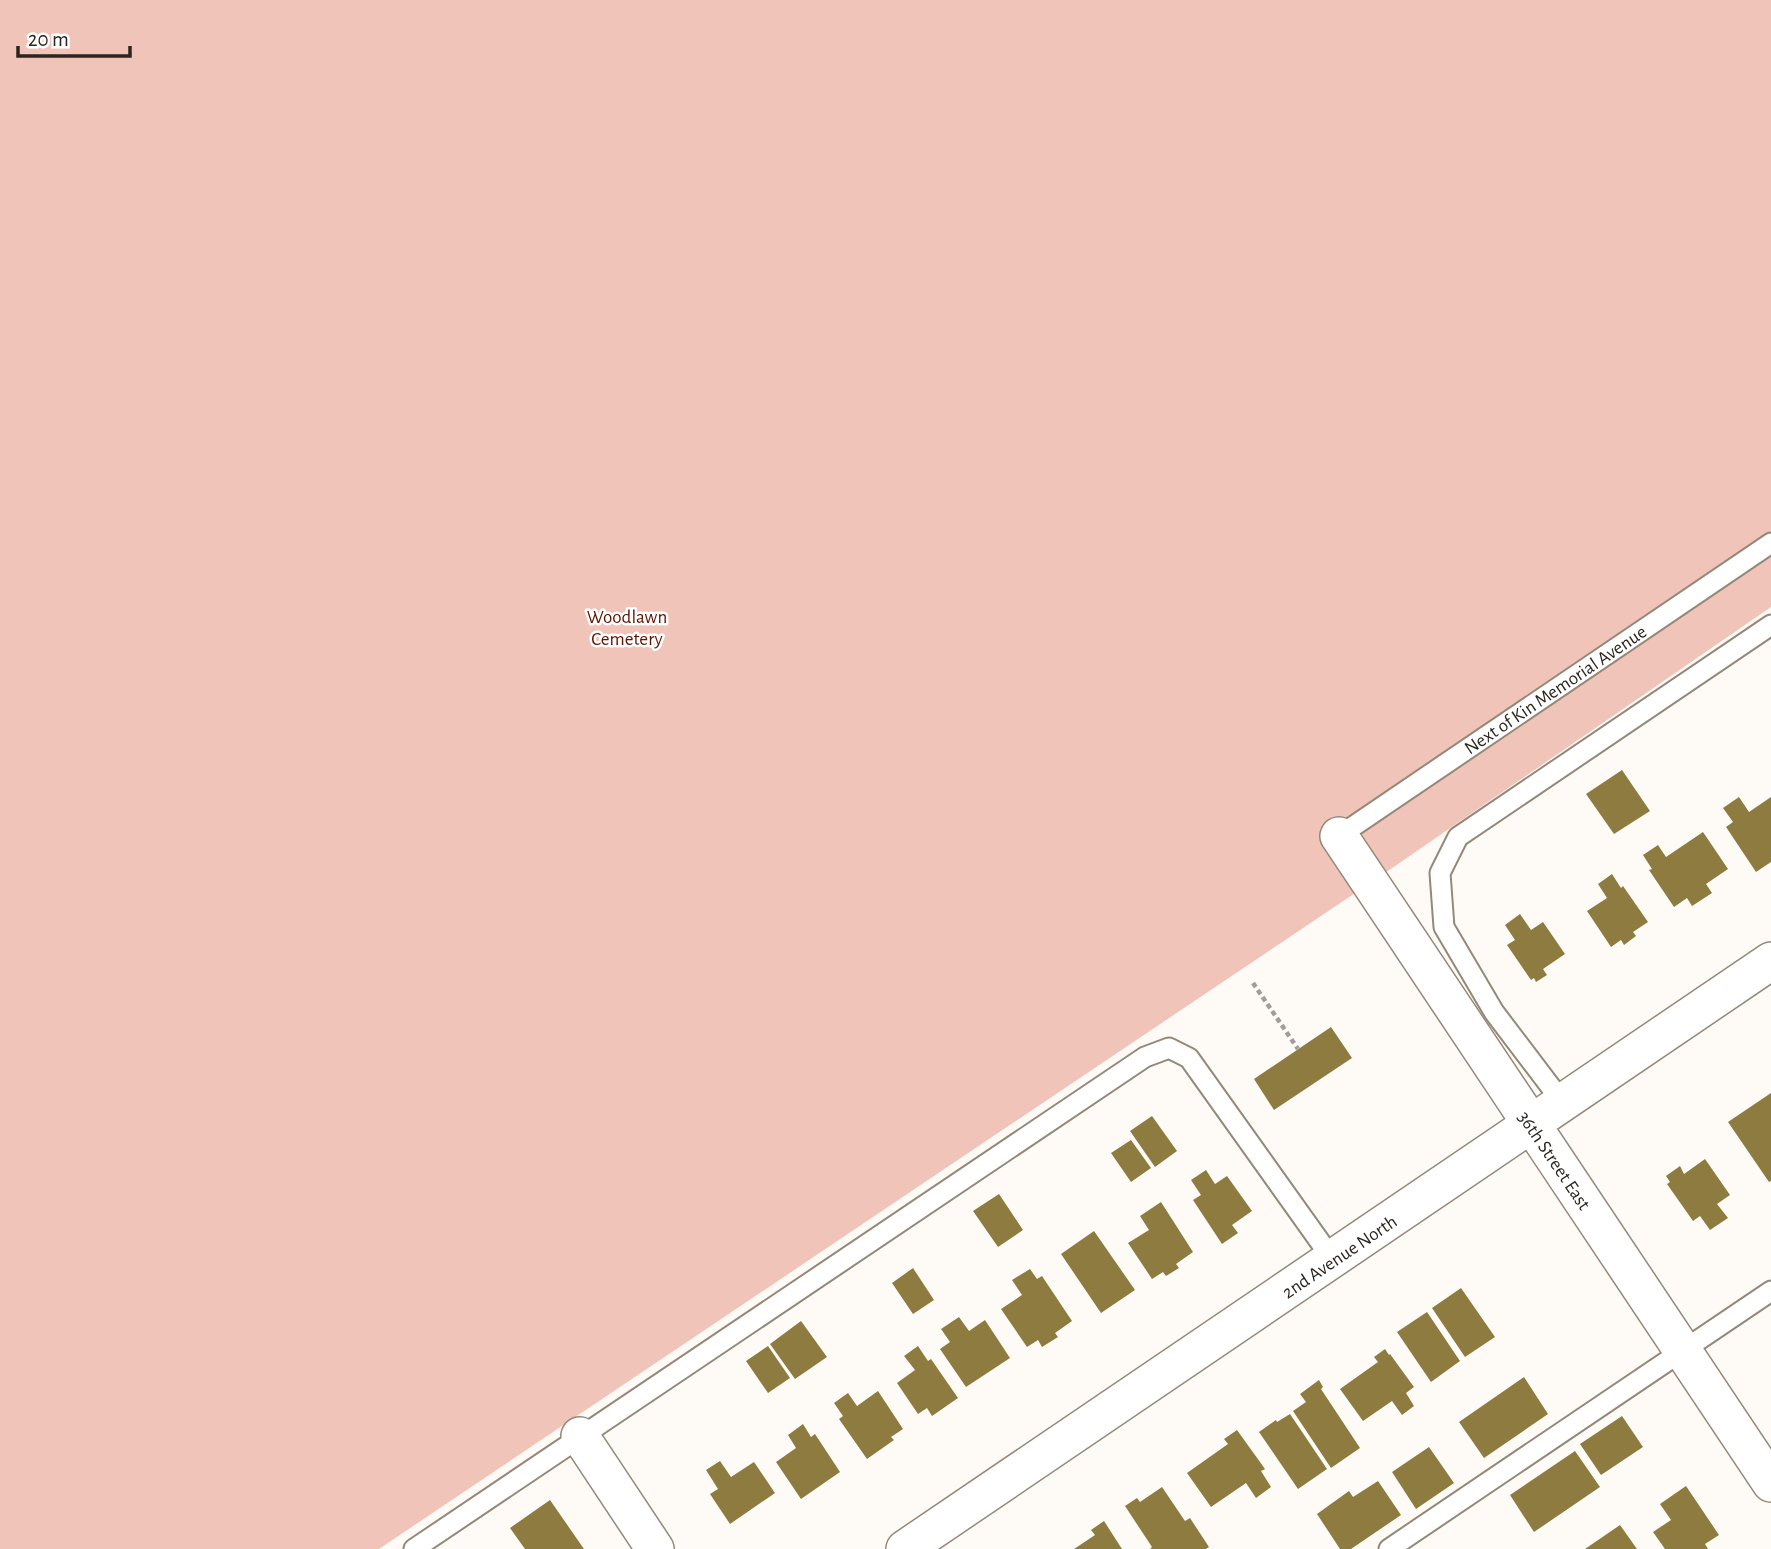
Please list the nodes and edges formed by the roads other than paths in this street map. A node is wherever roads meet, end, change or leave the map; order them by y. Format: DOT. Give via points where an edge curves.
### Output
graph roads {
  1 [pos="1771,543"];
  2 [pos="1771,625"];
  3 [pos="1339,836"];
  4 [pos="1771,961"];
  5 [pos="1563,1103"];
  6 [pos="1531,1124"];
  7 [pos="1332,1260"];
  8 [pos="1771,1291"];
  9 [pos="1682,1351"];
  10 [pos="580,1436"];
  11 [pos="1771,1483"];
  12 [pos="414,1549"];
  13 [pos="655,1549"];
  14 [pos="905,1549"];
  15 [pos="1389,1549"];
  1 -- 3 [label="lane, Next of Kin Memorial Avenue"];
  2 -- 5 [label="lane" via="1458,837 1440,873 1444,927 1494,1012"];
  3 -- 6 [label="street, 36th Street East"];
  4 -- 5 [label="street, 2nd Avenue North"];
  5 -- 6 [label="street, 2nd Avenue North"];
  6 -- 7 [label="street, 2nd Avenue North"];
  6 -- 9 [label="street, 36th Street East"];
  7 -- 10 [label="lane" via="1189,1058 1168,1048 1144,1057"];
  7 -- 14 [label="street, 2nd Avenue North"];
  8 -- 9 [label="lane"];
  9 -- 11 [label="street, 36th Street East"];
  9 -- 15 [label="lane"];
  10 -- 12 [label="lane"];
  10 -- 13 [label="street"];
}
